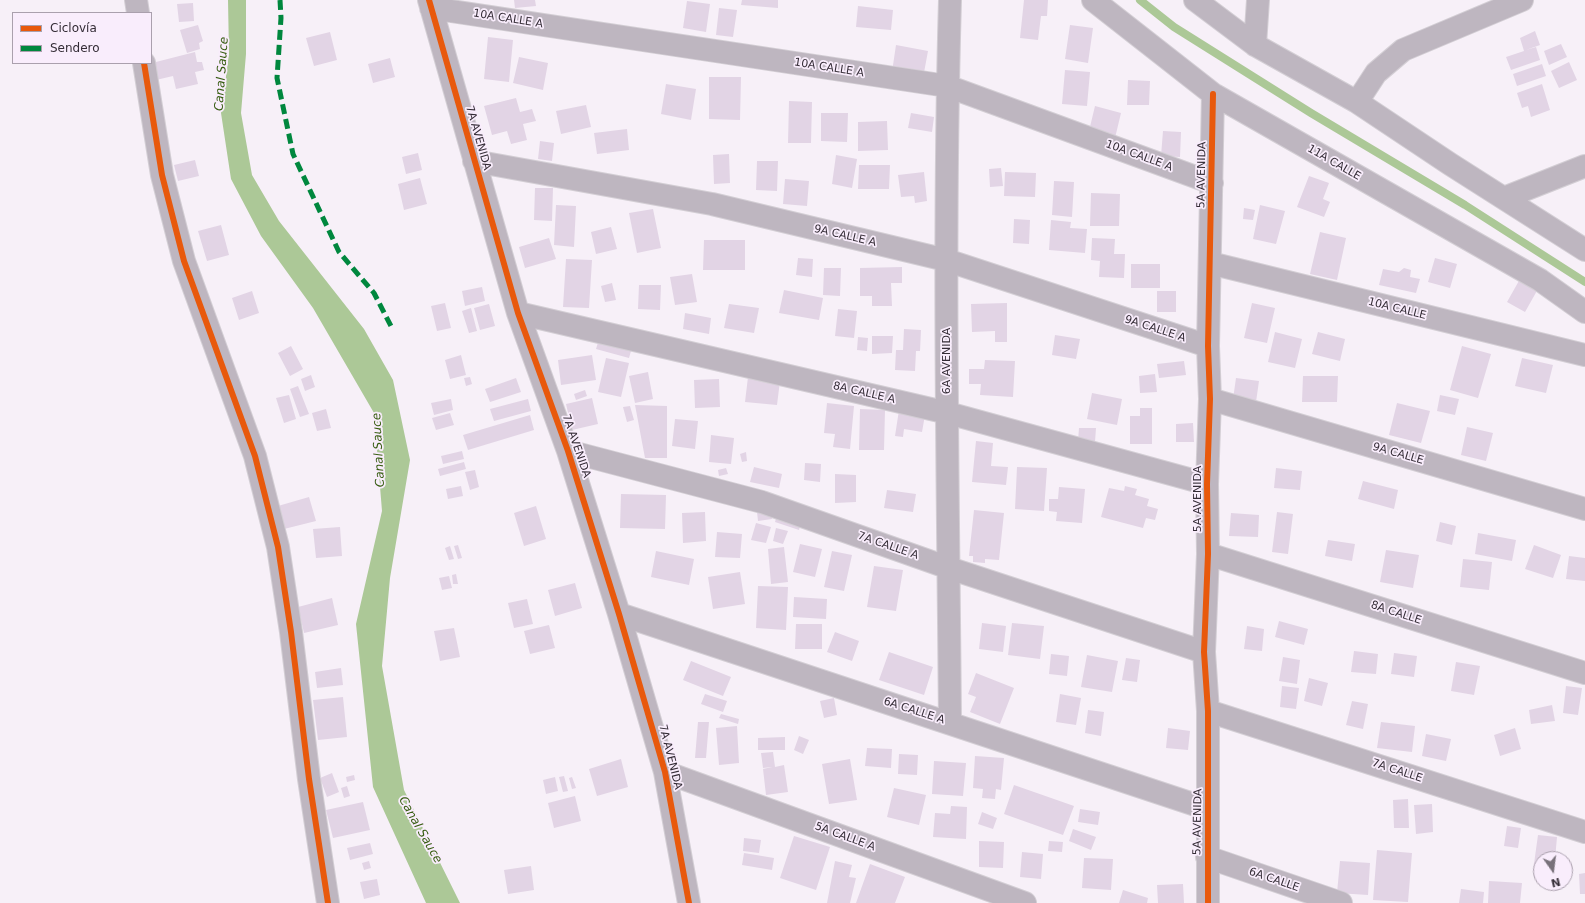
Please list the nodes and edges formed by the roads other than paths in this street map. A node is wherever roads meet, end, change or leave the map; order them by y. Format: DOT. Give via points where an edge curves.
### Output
graph roads {
  1 [pos="136,0"];
  2 [pos="950,0"];
  3 [pos="1093,0"];
  4 [pos="1195,0"];
  5 [pos="1258,0"];
  6 [pos="1522,0"];
  7 [pos="430,4"];
  8 [pos="138,12"];
  9 [pos="1255,45"];
  10 [pos="144,64"];
  11 [pos="947,86"];
  12 [pos="1213,94"];
  13 [pos="1357,102"];
  14 [pos="474,161"];
  15 [pos="1585,166"];
  16 [pos="1212,183"];
  17 [pos="1504,198"];
  18 [pos="1585,250"];
  19 [pos="946,260"];
  20 [pos="1210,263"];
  21 [pos="1585,312"];
  22 [pos="518,313"];
  23 [pos="1208,346"];
  24 [pos="1585,355"];
  25 [pos="1210,398"];
  26 [pos="948,413"];
  27 [pos="568,451"];
  28 [pos="1208,484"];
  29 [pos="1585,509"];
  30 [pos="1208,554"];
  31 [pos="949,568"];
  32 [pos="619,614"];
  33 [pos="1204,652"];
  34 [pos="1585,673"];
  35 [pos="1208,711"];
  36 [pos="950,723"];
  37 [pos="665,772"];
  38 [pos="1208,809"];
  39 [pos="1585,832"];
  40 [pos="1207,857"];
  41 [pos="328,903"];
  42 [pos="689,903"];
  43 [pos="1025,903"];
  44 [pos="1208,903"];
  45 [pos="1341,903"];
  1 -- 8 [label="street"];
  2 -- 11 [label="street, 6A AVENIDA"];
  3 -- 12 [label="street, 11A CALLE"];
  4 -- 9 [label="street"];
  5 -- 9 [label="street"];
  6 -- 13 [label="street" via="1403,50 1376,73"];
  7 -- 11 [label="street, 10A CALLE A"];
  7 -- 14 [label="street, 7A AVENIDA"];
  9 -- 13 [label="street"];
  10 -- 41 [label="street" via="162,175 184,261 255,456 278,547"];
  11 -- 16 [label="street, 10A CALLE A"];
  11 -- 19 [label="street, 6A AVENIDA"];
  12 -- 16 [label="street, 5A AVENIDA"];
  12 -- 21 [label="street, 11A CALLE" via="1540,280"];
  13 -- 17 [label="street"];
  14 -- 19 [label="street, 9A CALLE A" via="712,204"];
  14 -- 22 [label="street, 7A AVENIDA"];
  15 -- 17 [label="street"];
  16 -- 20 [label="street, 5A AVENIDA"];
  17 -- 18 [label="street"];
  19 -- 23 [label="street, 9A CALLE A"];
  19 -- 26 [label="street, 6A AVENIDA"];
  20 -- 23 [label="street, 5A AVENIDA"];
  20 -- 24 [label="street, 10A CALLE"];
  22 -- 26 [label="street, 8A CALLE A"];
  22 -- 27 [label="street, 7A AVENIDA"];
  23 -- 25 [label="street, 5A AVENIDA"];
  25 -- 28 [label="street, 5A AVENIDA"];
  25 -- 29 [label="street, 9A CALLE"];
  26 -- 28 [label="street, 8A CALLE A"];
  26 -- 31 [label="street, 6A AVENIDA"];
  27 -- 31 [label="street, 7A CALLE A" via="762,502"];
  27 -- 32 [label="street, 7A AVENIDA"];
  28 -- 30 [label="street, 5A AVENIDA"];
  30 -- 33 [label="street, 5A AVENIDA"];
  30 -- 34 [label="street, 8A CALLE"];
  31 -- 33 [label="street, 7A CALLE A"];
  31 -- 36 [label="street, 6A AVENIDA"];
  32 -- 36 [label="street, 6A CALLE A"];
  32 -- 37 [label="street, 7A AVENIDA"];
  33 -- 35 [label="street, 5A AVENIDA"];
  35 -- 38 [label="street, 5A AVENIDA"];
  35 -- 39 [label="street, 7A CALLE"];
  36 -- 38 [label="street, 6A CALLE A"];
  37 -- 42 [label="street, 7A AVENIDA"];
  37 -- 43 [label="street, 5A CALLE A"];
  38 -- 40 [label="street, 5A AVENIDA"];
  40 -- 44 [label="street, 5A AVENIDA"];
  40 -- 45 [label="street, 6A CALLE"];
}
